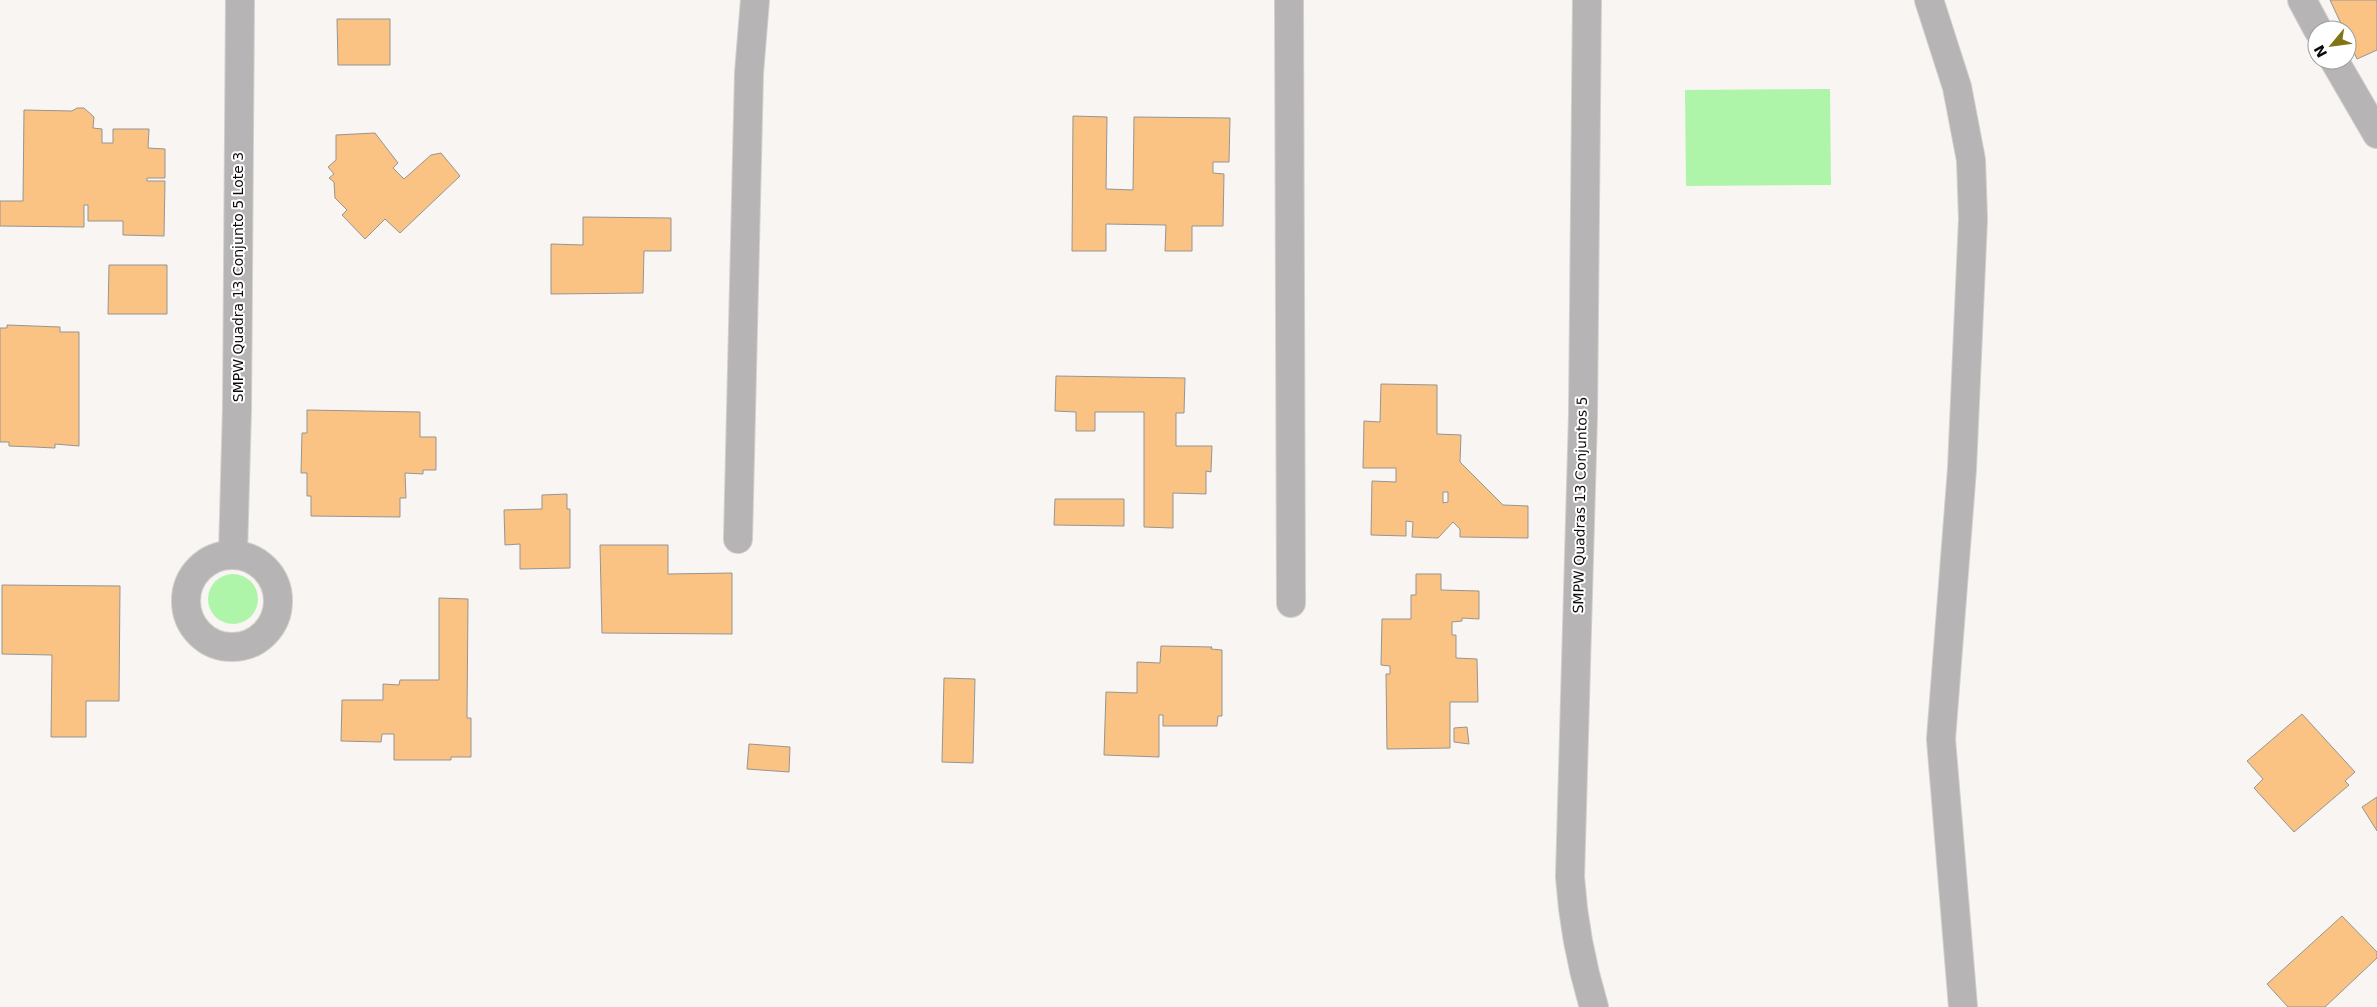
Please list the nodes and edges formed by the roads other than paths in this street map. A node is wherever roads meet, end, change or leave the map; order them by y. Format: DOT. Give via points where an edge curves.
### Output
graph roads {
  1 [pos="240,0"];
  2 [pos="755,0"];
  3 [pos="1289,0"];
  4 [pos="1587,0"];
  5 [pos="1929,0"];
  6 [pos="2302,0"];
  7 [pos="2313,20"];
  8 [pos="2340,70"];
  9 [pos="2377,134"];
  10 [pos="738,539"];
  11 [pos="233,554"];
  12 [pos="1291,603"];
  13 [pos="1594,1007"];
  14 [pos="1963,1007"];
  1 -- 11 [label="street, SMPW Quadra 13 Conjunto 5 Lote 3"];
  2 -- 10 [label="street" via="749,73"];
  3 -- 12 [label="street"];
  4 -- 13 [label="street, SMPW Quadras 13 Conjuntos 5" via="1583,415 1570,877 1573,922"];
  5 -- 14 [label="street" via="1957,87 1971,160 1973,218 1962,459 1941,739"];
  6 -- 7 [label="street"];
  8 -- 9 [label="street"];
}
